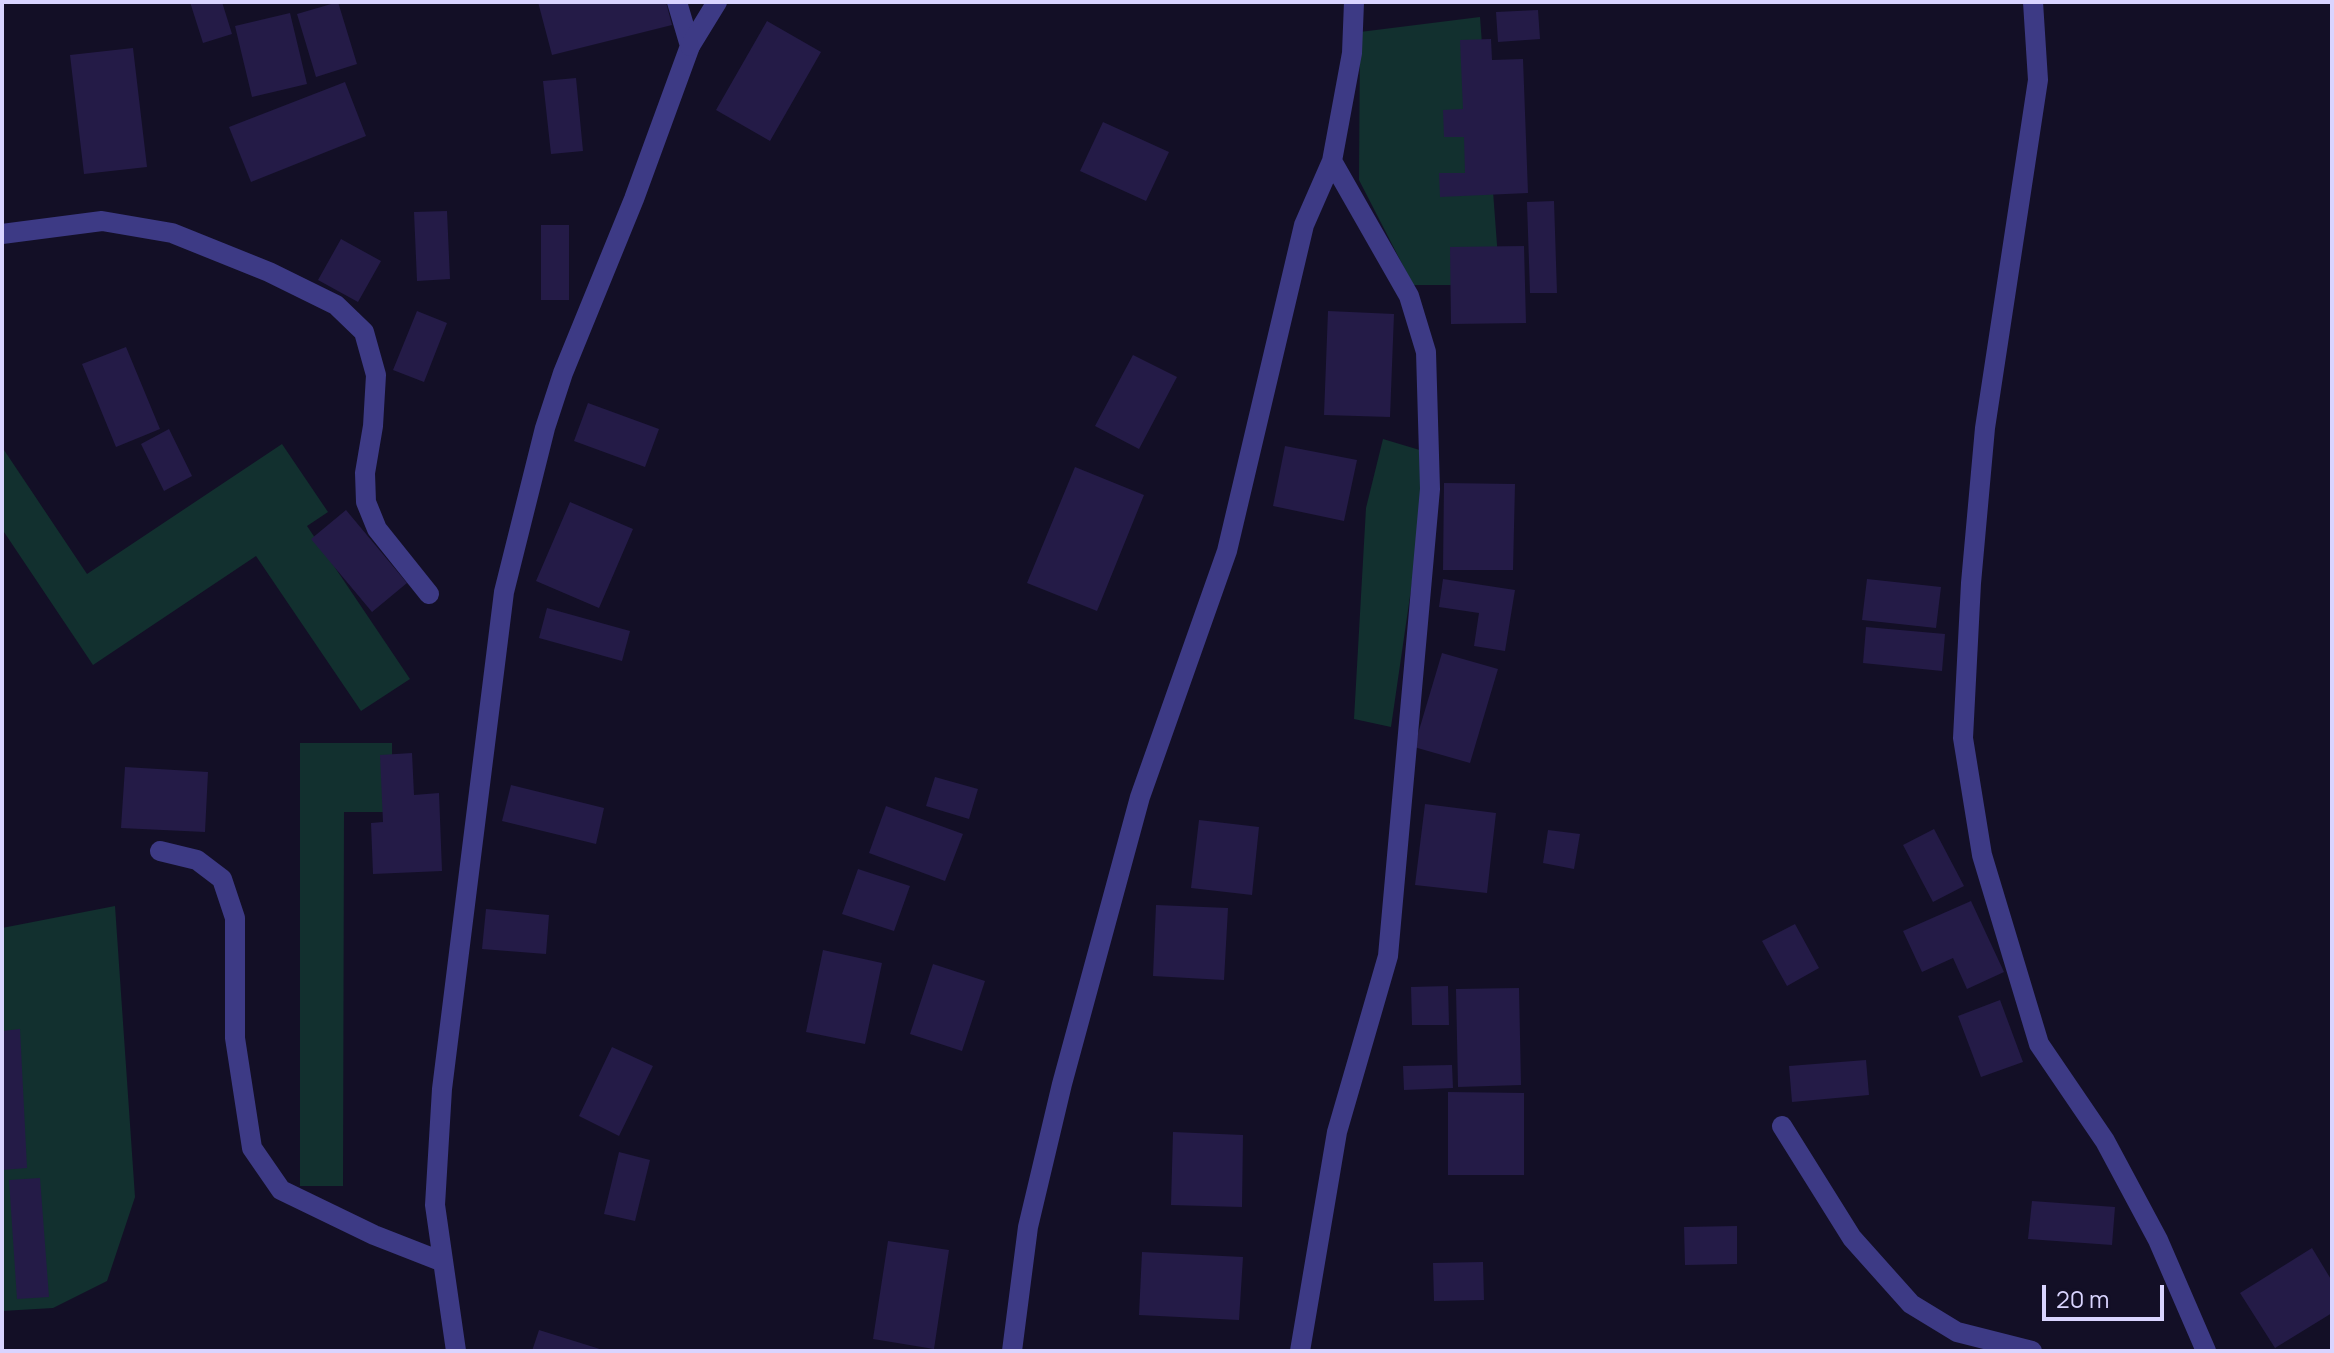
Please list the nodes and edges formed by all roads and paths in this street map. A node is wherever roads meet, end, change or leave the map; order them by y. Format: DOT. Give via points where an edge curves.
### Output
graph roads {
  1 [pos="677,2"];
  2 [pos="717,2"];
  3 [pos="1354,2"];
  4 [pos="2033,2"];
  5 [pos="690,46"];
  6 [pos="1332,161"];
  7 [pos="2,234"];
  8 [pos="429,594"];
  9 [pos="160,851"];
  10 [pos="1782,1126"];
  11 [pos="443,1262"];
  12 [pos="456,1351"];
  13 [pos="1012,1351"];
  14 [pos="1300,1351"];
  15 [pos="2032,1351"];
  16 [pos="2206,1351"];
  1 -- 5 [label="street"];
  2 -- 5 [label="street"];
  3 -- 6 [label="street" via="1352,53"];
  4 -- 16 [label="street" via="2038,80 1985,428 1963,738 1982,855 2039,1044 2105,1141 2158,1240"];
  5 -- 11 [label="street" via="563,373 504,592 442,1089 435,1205"];
  6 -- 13 [label="street" via="1304,225 1227,551 1140,797 1062,1084 1028,1227"];
  6 -- 14 [label="street" via="1409,296 1426,352 1430,489 1388,956 1337,1132"];
  7 -- 8 [label="street" via="102,221 172,233 336,305 364,332 376,375 366,502 377,529"];
  9 -- 11 [label="street" via="197,860 222,879 235,918 235,1038 252,1148 281,1190"];
  10 -- 15 [label="street" via="1852,1238 1911,1304 1957,1332"];
  11 -- 12 [label="street"];
}
